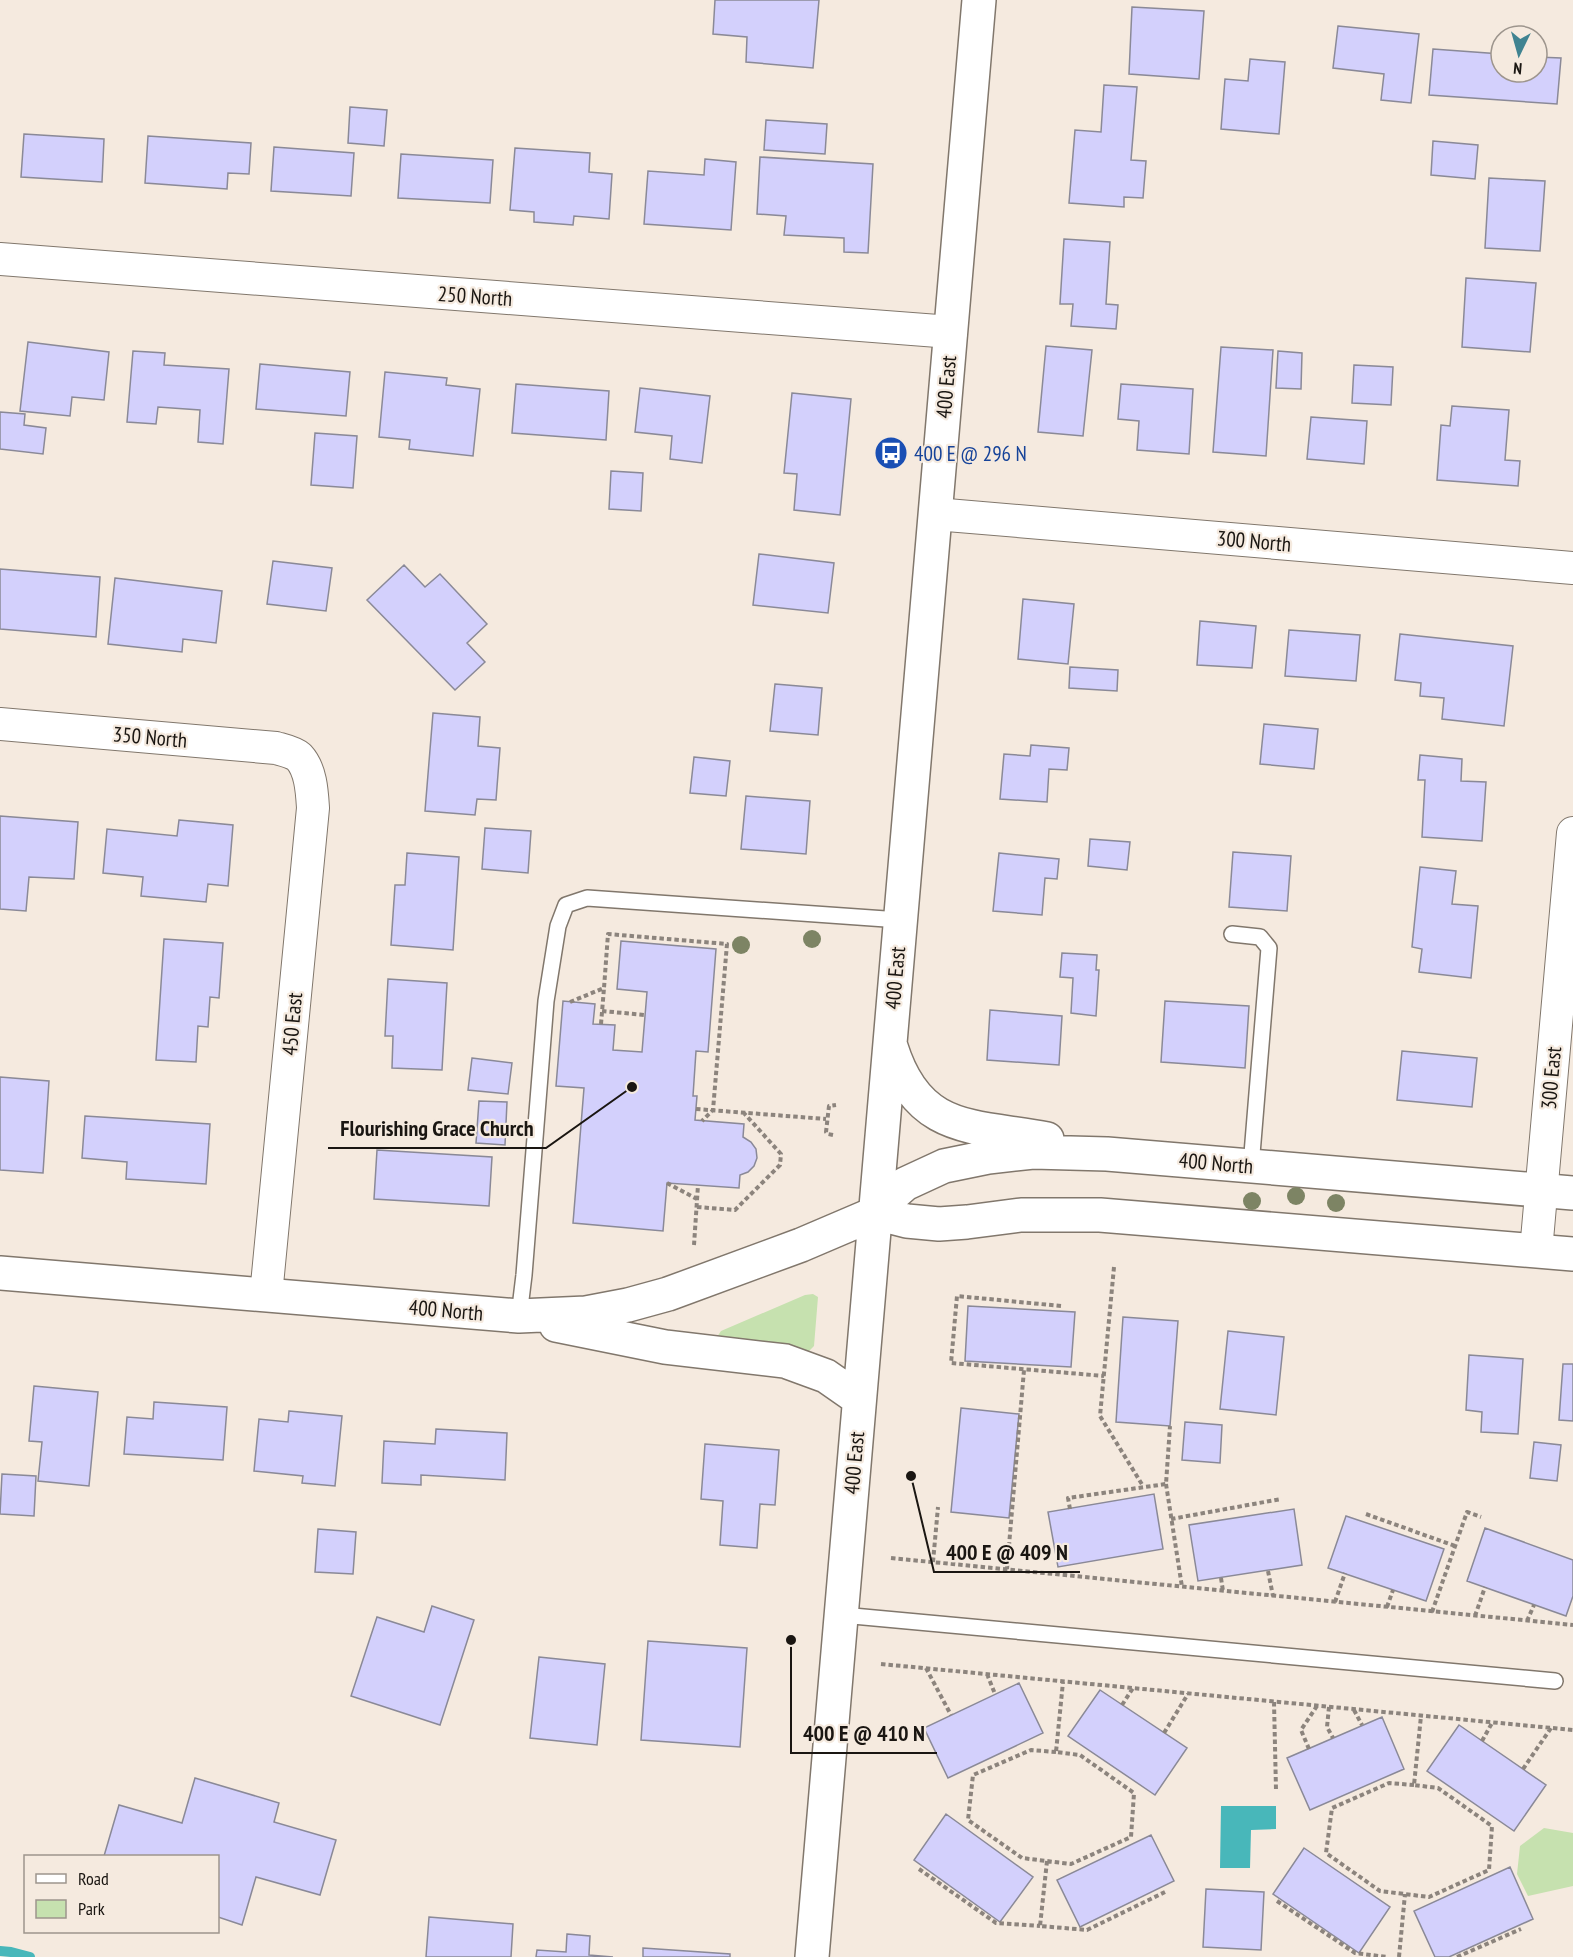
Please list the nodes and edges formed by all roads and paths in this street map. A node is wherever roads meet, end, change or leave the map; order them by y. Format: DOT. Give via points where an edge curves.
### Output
graph roads {
  1 [pos="979,0"];
  2 [pos="0,259"];
  3 [pos="951,332"];
  4 [pos="935,514"];
  5 [pos="1573,568"];
  6 [pos="0,724"];
  7 [pos="298,756"];
  8 [pos="1573,833"];
  9 [pos="900,920"];
  10 [pos="1232,934"];
  11 [pos="604,988"];
  12 [pos="570,1002"];
  13 [pos="602,1011"];
  14 [pos="645,1015"];
  15 [pos="601,1024"];
  16 [pos="890,1042"];
  17 [pos="836,1105"];
  18 [pos="696,1108"];
  19 [pos="713,1110"];
  20 [pos="743,1112"];
  21 [pos="826,1119"];
  22 [pos="702,1121"];
  23 [pos="834,1135"];
  24 [pos="1107,1154"];
  25 [pos="1251,1166"];
  26 [pos="667,1183"];
  27 [pos="698,1185"];
  28 [pos="1557,1192"];
  29 [pos="697,1199"];
  30 [pos="697,1208"];
  31 [pos="876,1213"];
  32 [pos="694,1245"];
  33 [pos="1536,1251"];
  34 [pos="1573,1254"];
  35 [pos="1114,1267"];
  36 [pos="0,1273"];
  37 [pos="266,1295"];
  38 [pos="1061,1306"];
  39 [pos="519,1316"];
  40 [pos="1024,1370"];
  41 [pos="1104,1376"];
  42 [pos="859,1399"];
  43 [pos="1170,1426"];
  44 [pos="1166,1484"];
  45 [pos="1143,1486"];
  46 [pos="1281,1499"];
  47 [pos="938,1507"];
  48 [pos="1070,1509"];
  49 [pos="1366,1515"];
  50 [pos="1481,1517"];
  51 [pos="1171,1519"];
  52 [pos="1455,1546"];
  53 [pos="891,1558"];
  54 [pos="933,1562"];
  55 [pos="1007,1569"];
  56 [pos="1268,1571"];
  57 [pos="1345,1573"];
  58 [pos="1221,1578"];
  59 [pos="1182,1587"];
  60 [pos="1485,1587"];
  61 [pos="1393,1590"];
  62 [pos="1223,1591"];
  63 [pos="1273,1596"];
  64 [pos="1335,1602"];
  65 [pos="1534,1605"];
  66 [pos="1387,1607"];
  67 [pos="1432,1612"];
  68 [pos="842,1615"];
  69 [pos="1475,1616"];
  70 [pos="1527,1621"];
  71 [pos="1573,1626"];
  72 [pos="881,1664"];
  73 [pos="926,1668"];
  74 [pos="987,1674"];
  75 [pos="1555,1681"];
  76 [pos="1063,1682"];
  77 [pos="1133,1688"];
  78 [pos="995,1694"];
  79 [pos="1188,1694"];
  80 [pos="1274,1702"];
  81 [pos="1122,1705"];
  82 [pos="1317,1706"];
  83 [pos="1329,1707"];
  84 [pos="1354,1709"];
  85 [pos="951,1715"];
  86 [pos="1421,1716"];
  87 [pos="1492,1723"];
  88 [pos="1362,1725"];
  89 [pos="1551,1728"];
  90 [pos="1573,1730"];
  91 [pos="1164,1733"];
  92 [pos="1333,1738"];
  93 [pos="1482,1740"];
  94 [pos="1309,1749"];
  95 [pos="1056,1752"];
  96 [pos="1523,1769"];
  97 [pos="1414,1785"];
  98 [pos="1275,1790"];
  99 [pos="1047,1861"];
  100 [pos="919,1869"];
  101 [pos="1165,1892"];
  102 [pos="1405,1894"];
  103 [pos="1277,1901"];
  104 [pos="1040,1926"];
  105 [pos="1521,1929"];
  106 [pos="812,1957"];
  107 [pos="1387,1957"];
  108 [pos="1399,1957"];
  109 [pos="1457,1957"];
  1 -- 3 [label="main road, 400 East"];
  2 -- 3 [label="street, 250 North"];
  3 -- 4 [label="main road, 400 East"];
  4 -- 5 [label="street, 300 North"];
  4 -- 9 [label="main road, 400 East"];
  6 -- 7 [label="street, 350 North" via="262,746"];
  7 -- 37 [label="street, 450 East" via="310,781 313,808"];
  8 -- 28 [label="street, 300 East"];
  9 -- 16 [label="main road, 400 East"];
  9 -- 39 [label="lane" via="587,898 566,905 558,926 546,1001"];
  10 -- 25 [label="lane" via="1260,937 1269,948"];
  11 -- 12 [label="path"];
  11 -- 13 [label="path"];
  11 -- 19 [label="path" via="608,933 727,944"];
  13 -- 14 [label="path"];
  13 -- 15 [label="path"];
  16 -- 24 [label="main road" via="906,1083 919,1100 953,1122 1046,1138"];
  16 -- 31 [label="main road, 400 East"];
  17 -- 21 [label="path" via="829,1106"];
  18 -- 19 [label="path"];
  19 -- 20 [label="path"];
  19 -- 22 [label="path"];
  20 -- 21 [label="path"];
  20 -- 30 [label="path" via="781,1154 780,1165 735,1210"];
  21 -- 23 [label="path" via="826,1132"];
  24 -- 25 [label="main road, 400 North"];
  24 -- 31 [label="main road, 400 North" via="1033,1152 944,1166 905,1184"];
  25 -- 28 [label="main road, 400 North"];
  26 -- 29 [label="path"];
  27 -- 29 [label="path"];
  28 -- 33 [label="street, 300 East"];
  29 -- 30 [label="path"];
  30 -- 32 [label="path"];
  31 -- 33 [label="main road" via="939,1224 1021,1215 1100,1215"];
  31 -- 39 [label="main road, 400 North" via="668,1294 586,1313"];
  31 -- 42 [label="main road, 400 East"];
  33 -- 34 [label="main road"];
  35 -- 41 [label="path"];
  36 -- 37 [label="main road, 400 North"];
  37 -- 39 [label="main road, 400 North"];
  38 -- 40 [label="path" via="957,1296 951,1363"];
  39 -- 42 [label="main road" via="665,1347 786,1361 826,1376"];
  40 -- 41 [label="path"];
  40 -- 55 [label="path"];
  41 -- 45 [label="path" via="1100,1416"];
  42 -- 68 [label="main road, 400 East"];
  43 -- 44 [label="path"];
  44 -- 45 [label="path"];
  44 -- 51 [label="path"];
  45 -- 48 [label="path" via="1068,1498"];
  46 -- 51 [label="path"];
  47 -- 54 [label="path"];
  49 -- 52 [label="path"];
  50 -- 52 [label="path" via="1467,1512"];
  51 -- 59 [label="path"];
  52 -- 67 [label="path"];
  53 -- 54 [label="path"];
  54 -- 55 [label="path"];
  55 -- 59 [label="path"];
  56 -- 63 [label="path"];
  57 -- 64 [label="path"];
  58 -- 62 [label="path"];
  59 -- 62 [label="path"];
  60 -- 69 [label="path"];
  61 -- 66 [label="path"];
  62 -- 63 [label="path"];
  63 -- 64 [label="path"];
  64 -- 66 [label="path"];
  65 -- 70 [label="path"];
  66 -- 67 [label="path"];
  67 -- 69 [label="path"];
  68 -- 75 [label="lane"];
  68 -- 106 [label="main road, 400 East"];
  69 -- 70 [label="path"];
  70 -- 71 [label="path"];
  72 -- 73 [label="path"];
  73 -- 74 [label="path"];
  73 -- 85 [label="path"];
  74 -- 76 [label="path"];
  74 -- 78 [label="path"];
  76 -- 77 [label="path"];
  76 -- 95 [label="path"];
  77 -- 79 [label="path"];
  77 -- 81 [label="path"];
  79 -- 80 [label="path"];
  79 -- 91 [label="path"];
  80 -- 82 [label="path"];
  80 -- 98 [label="path"];
  82 -- 83 [label="path"];
  82 -- 94 [label="path" via="1301,1730"];
  83 -- 84 [label="path"];
  83 -- 92 [label="path" via="1327,1727"];
  84 -- 86 [label="path"];
  84 -- 88 [label="path"];
  86 -- 87 [label="path"];
  86 -- 97 [label="path"];
  87 -- 89 [label="path"];
  87 -- 93 [label="path"];
  89 -- 90 [label="path"];
  89 -- 96 [label="path"];
  95 -- 99 [label="path" via="1080,1755 1134,1793 1131,1837 1071,1864"];
  95 -- 99 [label="path" via="1031,1750 973,1775 968,1820 1022,1858"];
  97 -- 102 [label="path" via="1389,1783 1332,1808 1326,1852 1380,1891"];
  97 -- 102 [label="path" via="1438,1788 1492,1826 1489,1870 1429,1897"];
  99 -- 104 [label="path"];
  100 -- 104 [label="path" via="996,1923"];
  101 -- 104 [label="path" via="1087,1930"];
  102 -- 108 [label="path"];
  103 -- 107 [label="path" via="1355,1953"];
  105 -- 109 [label="path"];
}
